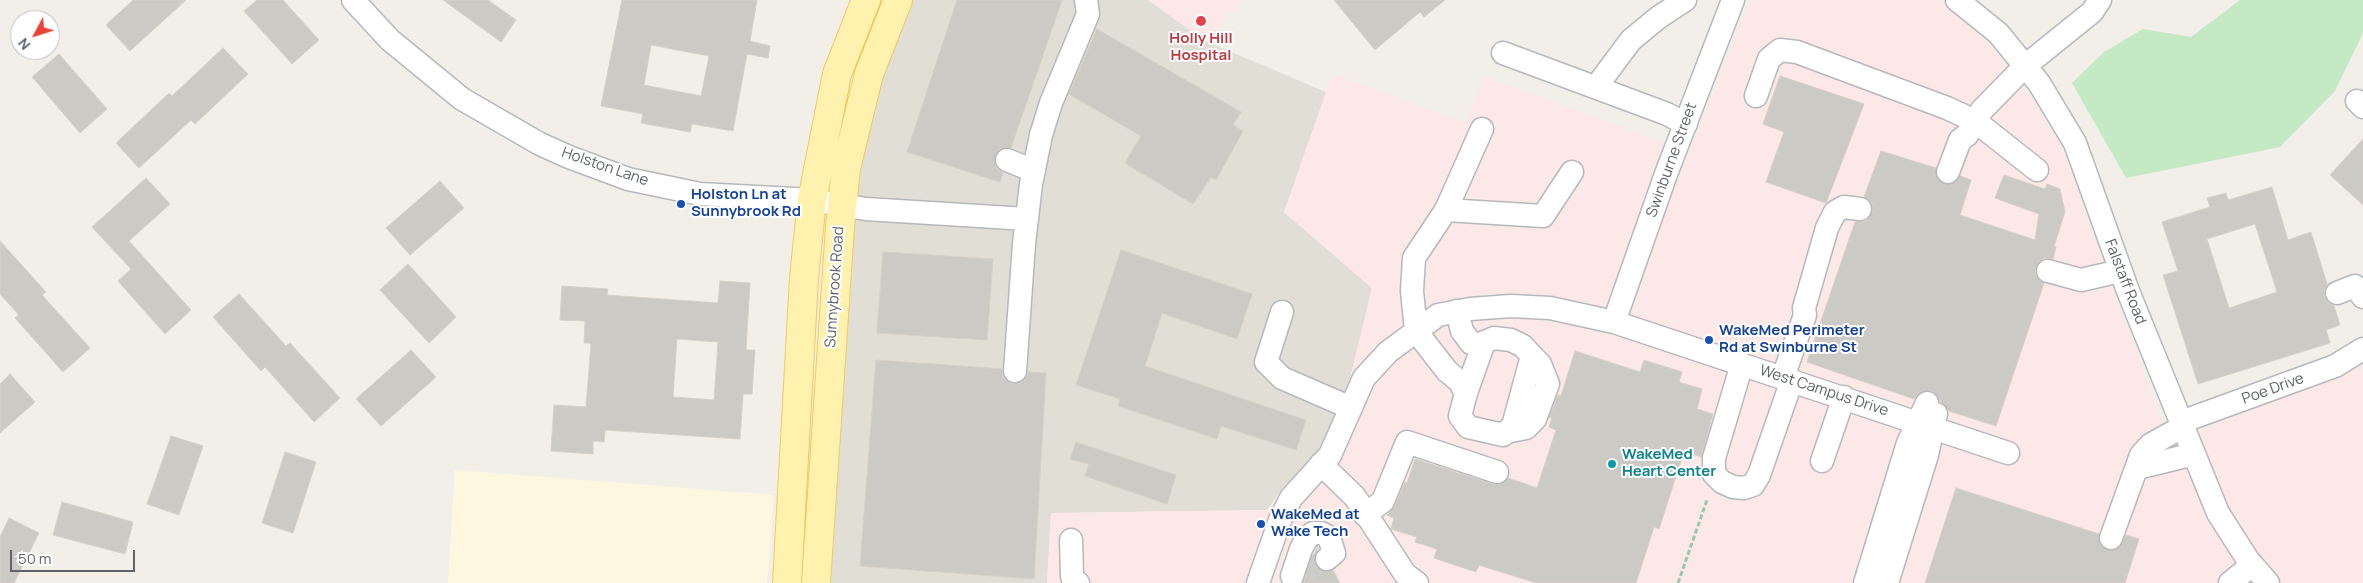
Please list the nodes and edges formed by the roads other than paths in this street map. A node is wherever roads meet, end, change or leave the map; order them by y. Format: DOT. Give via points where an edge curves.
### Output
graph roads {
  1 [pos="353,0"];
  2 [pos="866,0"];
  3 [pos="898,0"];
  4 [pos="1086,0"];
  5 [pos="1685,0"];
  6 [pos="1733,0"];
  7 [pos="1957,0"];
  8 [pos="2100,0"];
  9 [pos="1504,53"];
  10 [pos="2025,66"];
  11 [pos="1596,87"];
  12 [pos="1756,96"];
  13 [pos="1686,124"];
  14 [pos="1482,128"];
  15 [pos="1971,128"];
  16 [pos="1007,160"];
  17 [pos="2037,170"];
  18 [pos="1034,171"];
  19 [pos="1572,172"];
  20 [pos="1953,174"];
  21 [pos="812,200"];
  22 [pos="842,203"];
  23 [pos="1860,209"];
  24 [pos="1446,210"];
  25 [pos="1027,219"];
  26 [pos="2048,271"];
  27 [pos="2120,271"];
  28 [pos="2337,293"];
  29 [pos="2363,297"];
  30 [pos="1457,311"];
  31 [pos="1282,312"];
  32 [pos="1614,322"];
  33 [pos="1416,331"];
  34 [pos="1477,342"];
  35 [pos="2363,349"];
  36 [pos="1738,362"];
  37 [pos="1442,364"];
  38 [pos="1015,370"];
  39 [pos="1783,377"];
  40 [pos="1466,393"];
  41 [pos="1838,396"];
  42 [pos="1351,408"];
  43 [pos="1929,415"];
  44 [pos="2182,424"];
  45 [pos="2008,453"];
  46 [pos="2194,454"];
  47 [pos="1817,459"];
  48 [pos="1322,464"];
  49 [pos="2137,468"];
  50 [pos="1497,472"];
  51 [pos="1365,515"];
  52 [pos="2110,538"];
  53 [pos="790,540"];
  54 [pos="1071,540"];
  55 [pos="1327,559"];
  56 [pos="2252,565"];
  57 [pos="787,583"];
  58 [pos="815,583"];
  59 [pos="1078,583"];
  60 [pos="1258,583"];
  61 [pos="1266,583"];
  62 [pos="1417,583"];
  63 [pos="1865,583"];
  64 [pos="1887,583"];
  65 [pos="2230,583"];
  66 [pos="2268,583"];
  1 -- 21 [label="street, Holston Lane" via="390,40 462,99 569,157 628,179 700,194"];
  2 -- 21 [label="main road, Sunnybrook Road" via="837,74"];
  3 -- 22 [label="main road, Sunnybrook Road" via="869,74 846,168"];
  4 -- 18 [label="street" via="1088,14 1050,104"];
  5 -- 11 [label="street" via="1631,40"];
  6 -- 13 [label="street, Swinburne Street"];
  7 -- 10 [label="street, Falstaff Road" via="1998,34"];
  8 -- 10 [label="street" via="2092,12"];
  9 -- 11 [label="street"];
  10 -- 15 [label="street" via="1982,110"];
  10 -- 27 [label="street, Falstaff Road" via="2075,143"];
  11 -- 13 [label="street"];
  12 -- 15 [label="street" via="1769,59 1780,50 1806,56 1947,108"];
  13 -- 32 [label="street, Swinburne Street"];
  14 -- 24 [label="street"];
  15 -- 17 [label="street"];
  15 -- 20 [label="street" via="1968,148"];
  16 -- 18 [label="street"];
  18 -- 25 [label="street"];
  19 -- 24 [label="street" via="1543,216"];
  21 -- 22 [label="street, Holston Lane"];
  21 -- 53 [label="main road, Sunnybrook Road" via="804,278"];
  22 -- 25 [label="street, Holston Lane" via="866,209"];
  22 -- 58 [label="main road, Sunnybrook Road"];
  23 -- 39 [label="street" via="1844,207 1835,212 1827,228 1804,308 1806,315"];
  24 -- 33 [label="street" via="1414,258 1412,290"];
  25 -- 38 [label="street"];
  26 -- 27 [label="street" via="2081,280"];
  27 -- 44 [label="street, Falstaff Road"];
  28 -- 29 [label="street" via="2355,286"];
  30 -- 32 [label="street, West Campus Drive" via="1511,306 1550,308"];
  30 -- 33 [label="street, West Campus Drive" via="1438,315"];
  30 -- 34 [label="street" via="1462,331"];
  31 -- 42 [label="street" via="1266,362 1282,378"];
  32 -- 36 [label="street, West Campus Drive"];
  33 -- 37 [label="street"];
  33 -- 42 [label="street, West Campus Drive" via="1388,352 1364,378"];
  34 -- 37 [label="street" via="1457,362"];
  34 -- 40 [label="street"];
  34 -- 40 [label="street" via="1494,338 1511,340 1532,356 1513,426 1503,435 1468,427 1460,416"];
  35 -- 44 [label="street, Poe Drive" via="2335,366"];
  36 -- 39 [label="street, West Campus Drive"];
  36 -- 39 [label="street" via="1714,458 1714,474 1733,487 1753,485 1759,475"];
  37 -- 40 [label="street"];
  39 -- 41 [label="street, West Campus Drive"];
  41 -- 43 [label="street, West Campus Drive"];
  41 -- 47 [label="street"];
  42 -- 48 [label="street, West Campus Drive" via="1330,455"];
  43 -- 45 [label="street, West Campus Drive"];
  43 -- 63 [label="street" via="1908,443"];
  43 -- 64 [label="street"];
  44 -- 46 [label="street, Falstaff Road"];
  44 -- 49 [label="street, Poe Drive" via="2150,445 2141,455"];
  46 -- 49 [label="street"];
  46 -- 56 [label="street, Falstaff Road" via="2218,514"];
  48 -- 51 [label="street" via="1355,497"];
  48 -- 60 [label="street, West Campus Drive" via="1291,498"];
  49 -- 52 [label="street, Poe Drive"];
  50 -- 51 [label="street" via="1407,442 1384,501"];
  51 -- 62 [label="street" via="1405,574"];
  53 -- 57 [label="main road, Sunnybrook Road"];
  53 -- 58 [label="main road" via="804,548"];
  54 -- 59 [label="street" via="1072,576 1074,583"];
  55 -- 61 [label="street" via="1334,553 1334,547 1329,537 1321,532 1314,533 1301,549 1298,574"];
  56 -- 65 [label="street"];
  56 -- 66 [label="street, Falstaff Road"];
}
